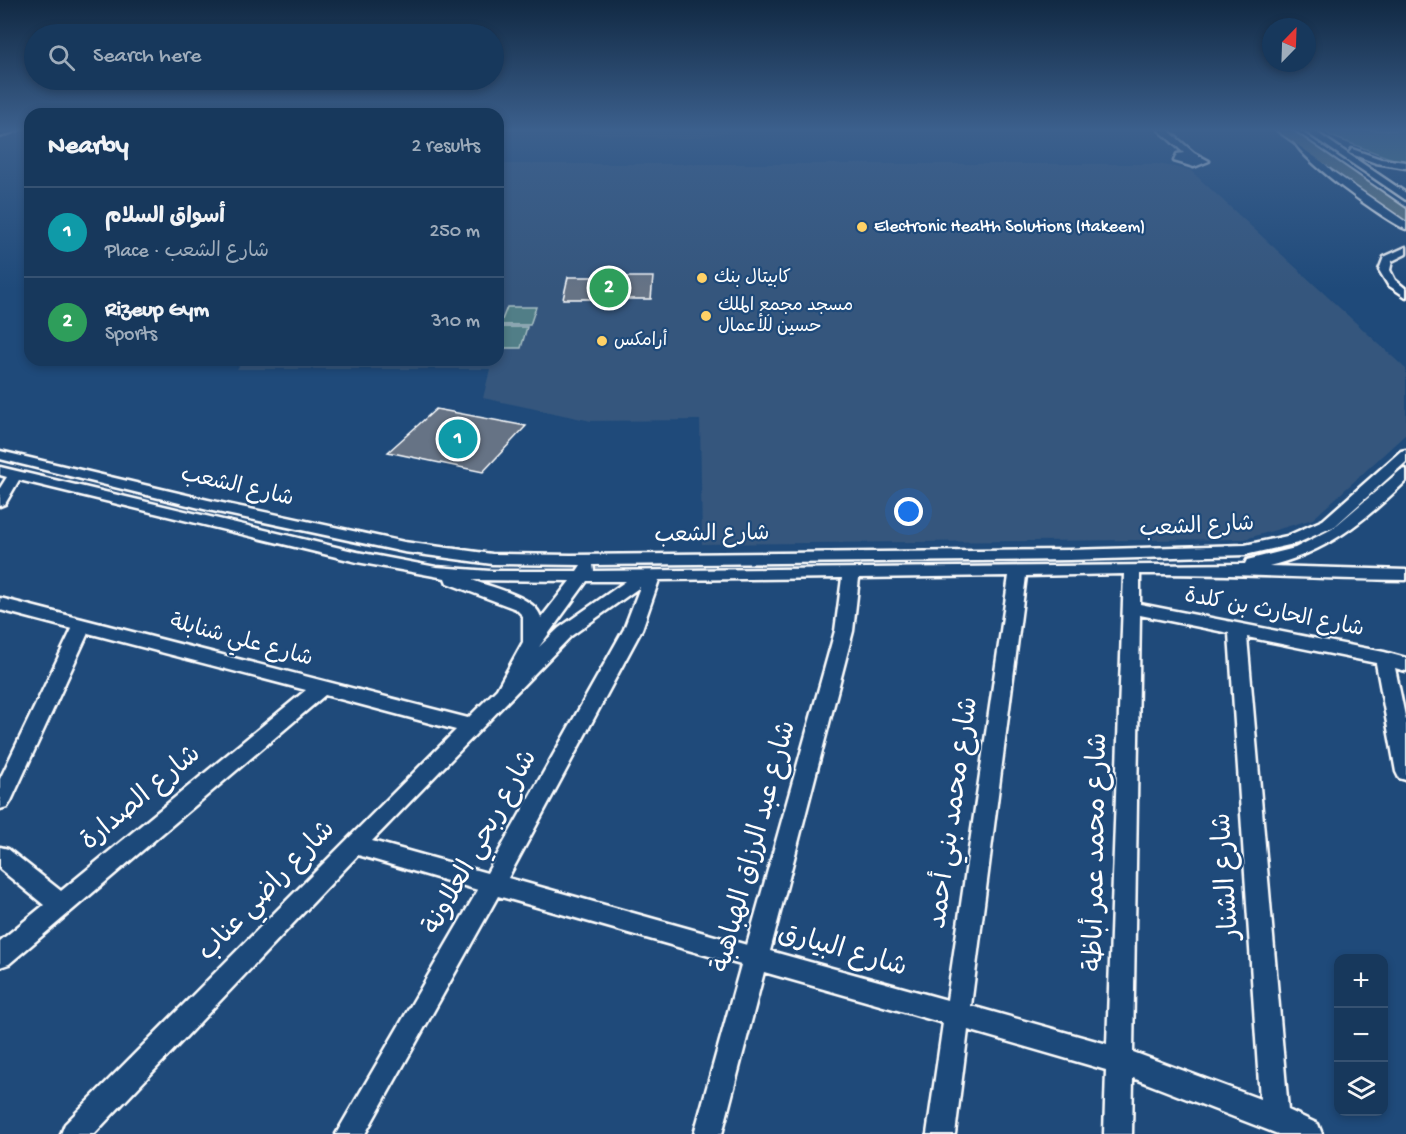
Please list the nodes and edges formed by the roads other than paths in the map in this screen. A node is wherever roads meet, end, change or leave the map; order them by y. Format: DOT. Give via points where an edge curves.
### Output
graph roads {
  1 [pos="1345,183"];
  2 [pos="1365,183"];
  3 [pos="1373,183"];
  4 [pos="1386,183"];
  5 [pos="1406,197"];
  6 [pos="1406,206"];
  7 [pos="1406,216"];
  8 [pos="1406,226"];
  9 [pos="1406,250"];
  10 [pos="1406,294"];
  11 [pos="1406,454"];
  12 [pos="0,455"];
  13 [pos="8,473"];
  14 [pos="1406,473"];
  15 [pos="0,501"];
  16 [pos="949,555"];
  17 [pos="593,560"];
  18 [pos="1222,568"];
  19 [pos="1132,570"];
  20 [pos="436,572"];
  21 [pos="953,572"];
  22 [pos="1018,572"];
  23 [pos="851,573"];
  24 [pos="649,575"];
  25 [pos="1406,575"];
  26 [pos="583,576"];
  27 [pos="0,603"];
  28 [pos="1132,609"];
  29 [pos="83,625"];
  30 [pos="1238,630"];
  31 [pos="532,644"];
  32 [pos="1384,658"];
  33 [pos="1406,665"];
  34 [pos="322,687"];
  35 [pos="504,692"];
  36 [pos="1400,723"];
  37 [pos="470,726"];
  38 [pos="1406,772"];
  39 [pos="0,801"];
  40 [pos="354,845"];
  41 [pos="0,856"];
  42 [pos="493,884"];
  43 [pos="60,904"];
  44 [pos="0,956"];
  45 [pos="755,959"];
  46 [pos="956,1014"];
  47 [pos="1121,1061"];
  48 [pos="1275,1118"];
  49 [pos="75,1134"];
  50 [pos="350,1134"];
  51 [pos="708,1134"];
  52 [pos="941,1134"];
  53 [pos="1118,1134"];
  54 [pos="1308,1134"];
  1 -- 8 [label="street"];
  2 -- 7 [label="highway"];
  3 -- 6 [label="highway"];
  4 -- 5 [label="street"];
  9 -- 10 [label="street" via="1383,265 1390,282"];
  11 -- 16 [label="street, شارع الشعب" via="1329,523 1270,546 1154,554"];
  12 -- 17 [label="street, شارع الشعب" via="208,505 447,555"];
  13 -- 15 [label="street"];
  13 -- 20 [label="street, شارع الشعب" via="357,557"];
  14 -- 18 [label="street, شارع الشعب" via="1325,542 1279,559"];
  16 -- 17 [label="street, شارع الشعب"];
  16 -- 21 [label="street" via="962,563"];
  17 -- 26 [label="street, شارع راضي عناب"];
  18 -- 19 [label="street, شارع الشعب"];
  18 -- 25 [label="street, شارع الشعب"];
  19 -- 22 [label="street, شارع الشعب"];
  19 -- 28 [label="street, شارع محمد عمر أباظة"];
  20 -- 26 [label="street, شارع الشعب"];
  20 -- 31 [label="street" via="522,605 532,615"];
  21 -- 22 [label="street, شارع الشعب"];
  21 -- 23 [label="street, شارع الشعب"];
  22 -- 46 [label="street, شارع محمد بني أحمد"];
  23 -- 24 [label="street, شارع الشعب"];
  23 -- 45 [label="street, شارع عبد الرزاق الهباهبة" via="844,631"];
  24 -- 26 [label="street, شارع الشعب"];
  24 -- 35 [label="street, شارع راضي عناب" via="583,616"];
  24 -- 42 [label="street, شارع ربحي العلاونة" via="633,629"];
  26 -- 31 [label="street, شارع راضي عناب"];
  27 -- 29 [label="street, شارع علي شنابلة"];
  28 -- 30 [label="street, شارع الحارث بن كلدة"];
  28 -- 47 [label="street, شارع محمد عمر أباظة"];
  29 -- 34 [label="street, شارع علي شنابلة"];
  29 -- 39 [label="street"];
  30 -- 32 [label="street, شارع الحارث بن كلدة"];
  30 -- 48 [label="street, شارع الشنار"];
  31 -- 35 [label="street, شارع راضي عناب"];
  32 -- 33 [label="street, شارع الحارث بن كلدة"];
  32 -- 36 [label="street"];
  34 -- 37 [label="street, شارع علي شنابلة"];
  34 -- 43 [label="street, شارع الصدارة"];
  35 -- 37 [label="street, شارع راضي عناب"];
  36 -- 38 [label="street"];
  37 -- 40 [label="street, شارع راضي عناب"];
  40 -- 42 [label="street, شارع البيارق"];
  40 -- 49 [label="street, شارع راضي عناب"];
  41 -- 43 [label="street"];
  42 -- 45 [label="street, شارع البيارق"];
  42 -- 50 [label="street, شارع ربحي العلاونة"];
  43 -- 44 [label="street, شارع الصدارة"];
  45 -- 46 [label="street, شارع البيارق"];
  45 -- 51 [label="street, شارع عبد الرزاق الهباهبة"];
  46 -- 47 [label="street, شارع البيارق"];
  46 -- 52 [label="street, شارع محمد بني أحمد"];
  47 -- 48 [label="street, شارع البيارق"];
  47 -- 53 [label="street, شارع محمد عمر أباظة"];
  48 -- 54 [label="street, شارع البيارق"];
}
